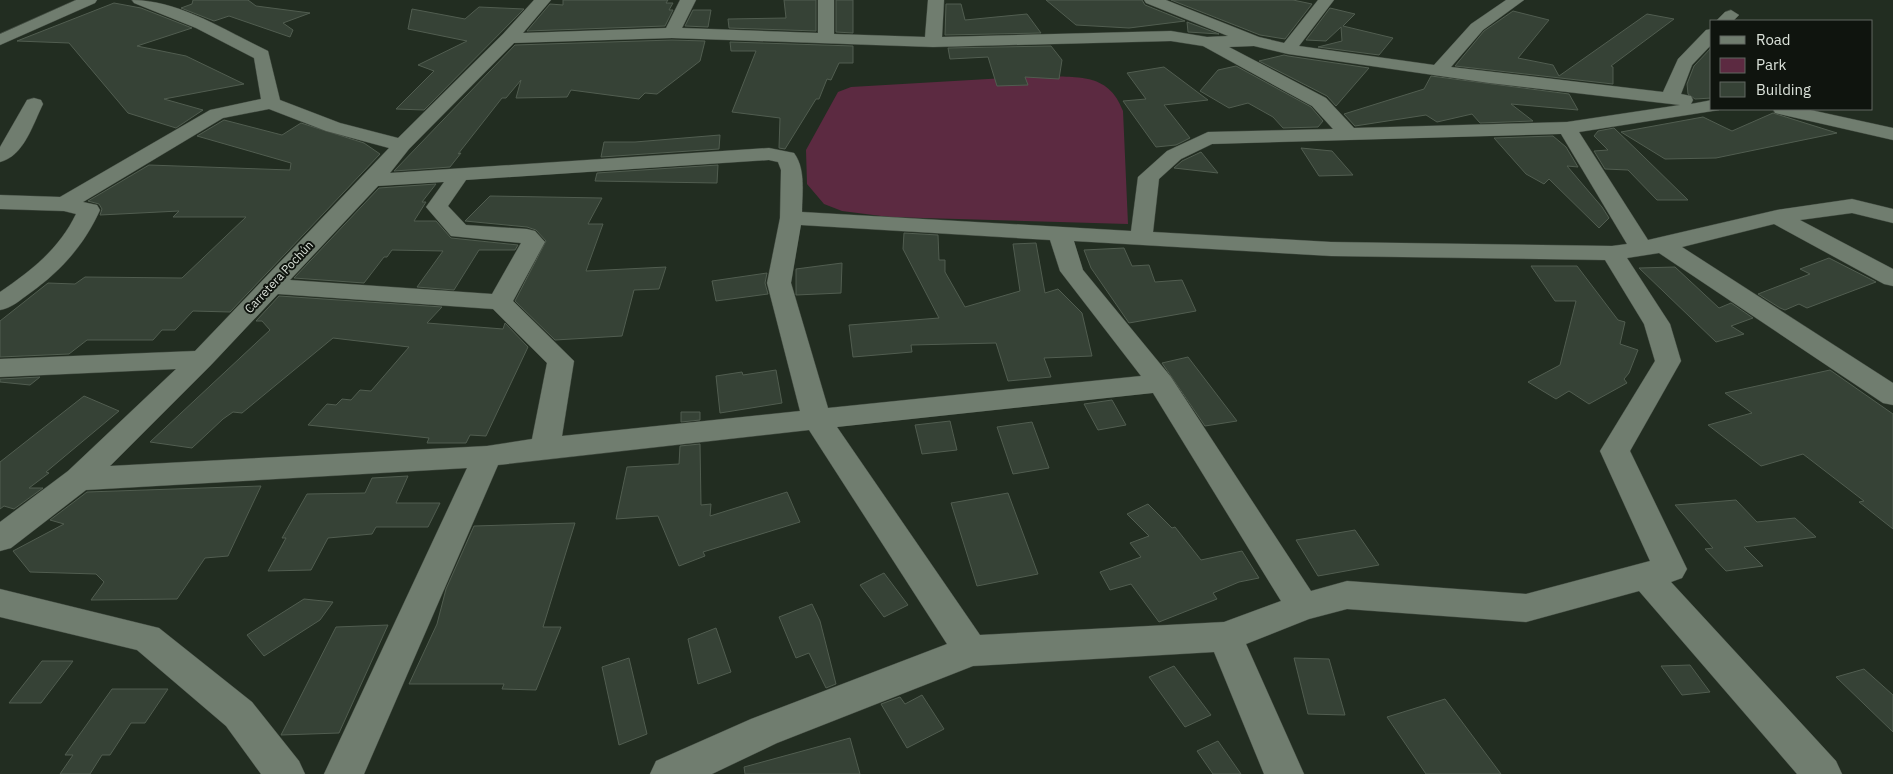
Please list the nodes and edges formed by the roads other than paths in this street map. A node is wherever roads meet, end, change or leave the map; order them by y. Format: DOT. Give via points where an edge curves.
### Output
graph roads {
  1 [pos="89,0"];
  2 [pos="140,0"];
  3 [pos="543,0"];
  4 [pos="688,0"];
  5 [pos="826,0"];
  6 [pos="936,0"];
  7 [pos="1152,0"];
  8 [pos="1326,0"];
  9 [pos="1516,0"];
  10 [pos="672,33"];
  11 [pos="1710,36"];
  12 [pos="509,38"];
  13 [pos="826,38"];
  14 [pos="0,40"];
  15 [pos="1254,41"];
  16 [pos="933,42"];
  17 [pos="1207,42"];
  18 [pos="1288,49"];
  19 [pos="1439,70"];
  20 [pos="1670,99"];
  21 [pos="1710,102"];
  22 [pos="271,103"];
  23 [pos="34,104"];
  24 [pos="1710,106"];
  25 [pos="1787,110"];
  26 [pos="1567,128"];
  27 [pos="1890,131"];
  28 [pos="1349,134"];
  29 [pos="402,145"];
  30 [pos="0,156"];
  31 [pos="459,175"];
  32 [pos="372,180"];
  33 [pos="0,202"];
  34 [pos="64,204"];
  35 [pos="1893,216"];
  36 [pos="1777,217"];
  37 [pos="791,218"];
  38 [pos="1059,232"];
  39 [pos="1141,238"];
  40 [pos="1639,249"];
  41 [pos="1893,279"];
  42 [pos="269,286"];
  43 [pos="0,302"];
  44 [pos="500,302"];
  45 [pos="202,360"];
  46 [pos="0,368"];
  47 [pos="1161,384"];
  48 [pos="1893,396"];
  49 [pos="817,420"];
  50 [pos="546,448"];
  51 [pos="487,456"];
  52 [pos="79,478"];
  53 [pos="0,539"];
  54 [pos="1646,576"];
  55 [pos="0,603"];
  56 [pos="1303,607"];
  57 [pos="1225,637"];
  58 [pos="971,650"];
  59 [pos="285,774"];
  60 [pos="344,774"];
  61 [pos="670,774"];
  62 [pos="1284,774"];
  63 [pos="1822,774"];
  1 -- 14 [label="street"];
  2 -- 22 [label="street" via="202,25 262,55"];
  3 -- 12 [label="street, Carretera Pochún"];
  4 -- 10 [label="street"];
  5 -- 13 [label="street"];
  6 -- 16 [label="street"];
  7 -- 15 [label="street"];
  8 -- 18 [label="street"];
  9 -- 19 [label="street" via="1477,27"];
  10 -- 12 [label="street"];
  10 -- 13 [label="street"];
  11 -- 20 [label="street" via="1684,63"];
  12 -- 29 [label="street, Carretera Pochún"];
  13 -- 16 [label="street"];
  15 -- 17 [label="street"];
  15 -- 18 [label="street"];
  16 -- 17 [label="street" via="1171,36"];
  17 -- 28 [label="street" via="1319,102"];
  18 -- 19 [label="street"];
  19 -- 20 [label="street"];
  20 -- 21 [label="street"];
  22 -- 29 [label="street" via="333,127"];
  22 -- 34 [label="street" via="217,114"];
  23 -- 30 [label="street" via="11,148"];
  24 -- 26 [label="street"];
  25 -- 27 [label="street"];
  26 -- 28 [label="street"];
  26 -- 40 [label="street"];
  28 -- 39 [label="street" via="1208,138 1174,155 1149,177"];
  29 -- 32 [label="street, Carretera Pochún"];
  31 -- 32 [label="street"];
  31 -- 37 [label="street" via="769,154 787,157 791,170"];
  31 -- 44 [label="street" via="437,207 459,231 527,236 533,242"];
  32 -- 42 [label="street, Carretera Pochún"];
  33 -- 34 [label="street"];
  34 -- 43 [label="street" via="89,210 80,231 54,264"];
  35 -- 36 [label="street" via="1852,206"];
  36 -- 40 [label="street"];
  36 -- 41 [label="street"];
  37 -- 38 [label="street"];
  37 -- 49 [label="street" via="779,283"];
  38 -- 39 [label="street"];
  38 -- 47 [label="street" via="1072,271"];
  39 -- 40 [label="street" via="1331,249"];
  40 -- 48 [label="street"];
  40 -- 54 [label="street" via="1668,361 1615,451 1670,569"];
  42 -- 44 [label="street"];
  42 -- 45 [label="street, Carretera Pochún"];
  44 -- 50 [label="street" via="561,361"];
  45 -- 46 [label="street"];
  45 -- 52 [label="street, Carretera Pochún"];
  47 -- 49 [label="street"];
  47 -- 56 [label="street"];
  49 -- 50 [label="street"];
  49 -- 58 [label="street"];
  50 -- 51 [label="street"];
  51 -- 52 [label="street"];
  51 -- 60 [label="street"];
  52 -- 53 [label="street, Carretera Pochún"];
  54 -- 56 [label="street" via="1526,608 1347,595"];
  54 -- 63 [label="street"];
  55 -- 59 [label="street" via="148,638 239,714"];
  56 -- 57 [label="street"];
  57 -- 58 [label="street"];
  57 -- 62 [label="street"];
  58 -- 61 [label="street" via="764,730"];
}
